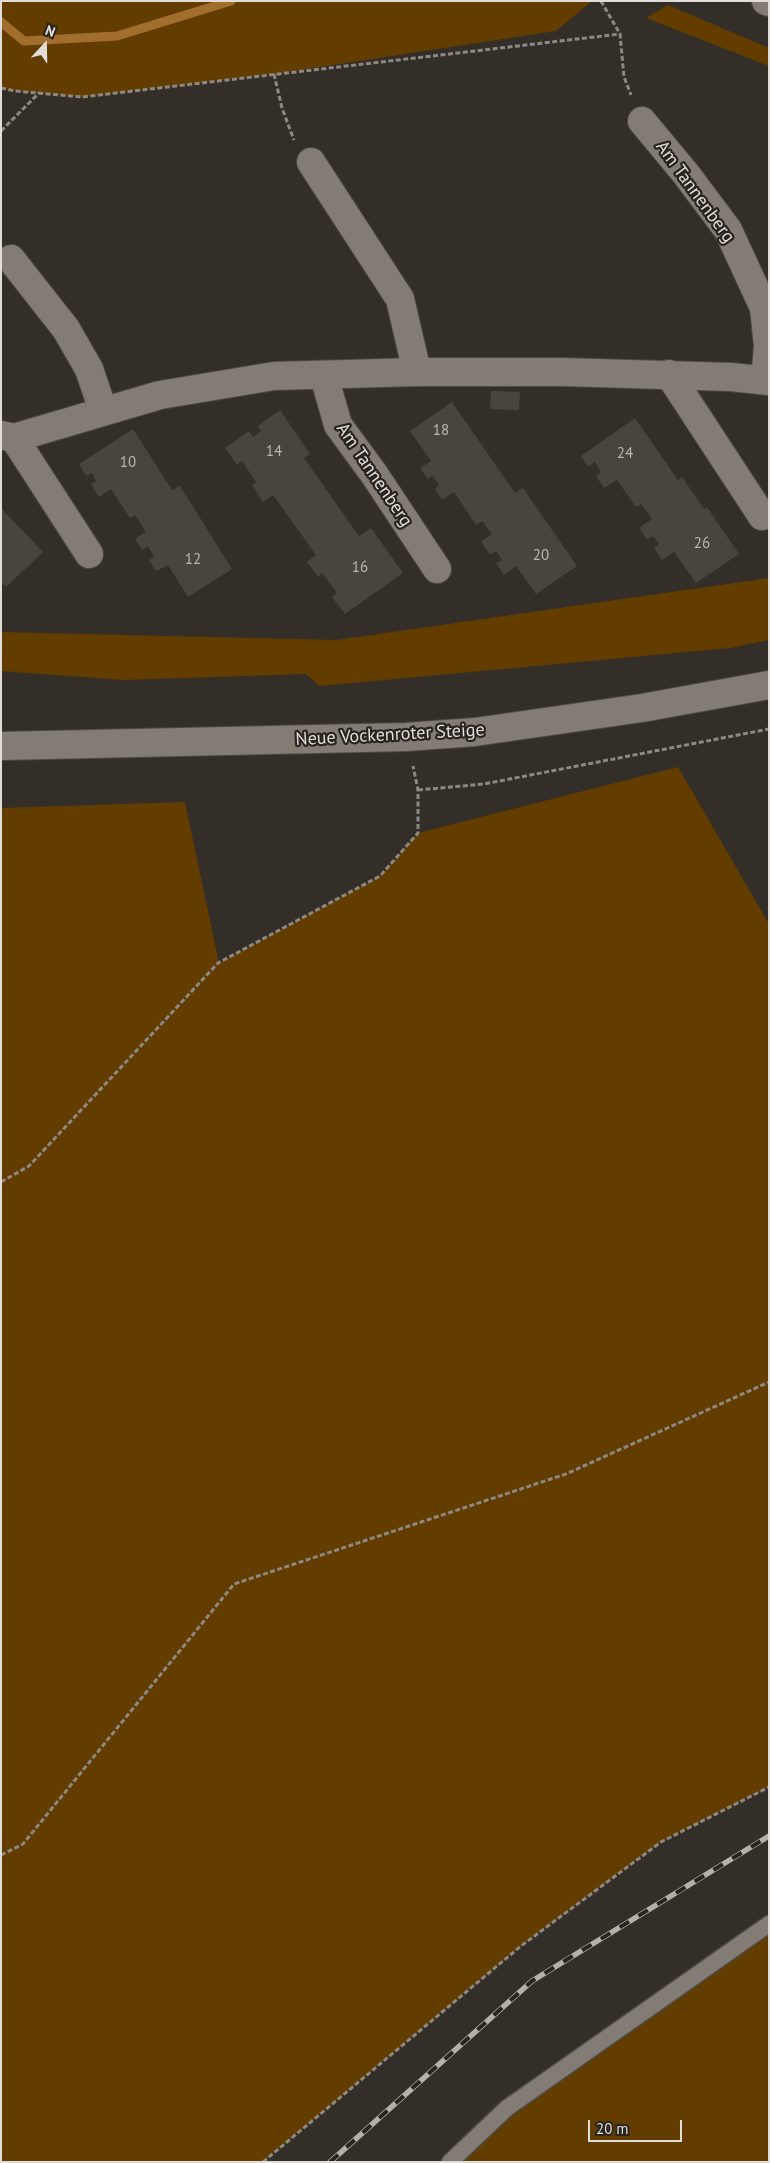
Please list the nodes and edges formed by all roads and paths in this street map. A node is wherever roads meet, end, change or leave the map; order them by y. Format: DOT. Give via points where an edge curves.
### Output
graph roads {
  1 [pos="601,1"];
  2 [pos="620,34"];
  3 [pos="274,74"];
  4 [pos="1,88"];
  5 [pos="39,93"];
  6 [pos="642,121"];
  7 [pos="1,131"];
  8 [pos="311,162"];
  9 [pos="11,260"];
  10 [pos="417,372"];
  11 [pos="669,374"];
  12 [pos="324,376"];
  13 [pos="767,381"];
  14 [pos="103,410"];
  15 [pos="7,437"];
  16 [pos="762,516"];
  17 [pos="89,554"];
  18 [pos="437,569"];
  19 [pos="769,685"];
  20 [pos="769,729"];
  21 [pos="5,746"];
  22 [pos="1,1182"];
  23 [pos="769,1382"];
  24 [pos="769,1787"];
  25 [pos="1,1855"];
  26 [pos="769,1924"];
  27 [pos="264,2162"];
  28 [pos="450,2162"];
  1 -- 2 [label="path"];
  2 -- 3 [label="path"];
  2 -- 6 [label="path" via="624,76"];
  3 -- 5 [label="path" via="82,97"];
  3 -- 8 [label="path" via="290,136"];
  4 -- 5 [label="path"];
  5 -- 7 [label="path"];
  6 -- 13 [label="street, Am Tannenberg" via="728,230 764,308"];
  8 -- 10 [label="street" via="400,299"];
  9 -- 14 [label="street" via="66,329 89,369"];
  10 -- 11 [label="street, Am Tannenberg"];
  10 -- 12 [label="street, Am Tannenberg"];
  11 -- 13 [label="street, Am Tannenberg"];
  11 -- 16 [label="street"];
  12 -- 14 [label="street, Am Tannenberg" via="274,376 160,395"];
  12 -- 18 [label="street, Am Tannenberg" via="338,425"];
  14 -- 15 [label="street, Am Tannenberg"];
  15 -- 17 [label="street, Am Tannenberg"];
  19 -- 21 [label="street, Neue Vockenroter Steige" via="642,708 475,732 406,737"];
  20 -- 22 [label="path" via="484,784 418,790 418,833 380,876 218,963 29,1166"];
  23 -- 25 [label="path" via="566,1474 234,1584 23,1844"];
  24 -- 27 [label="path" via="661,1842 521,1946"];
  26 -- 28 [label="lane" via="507,2108"];
}
